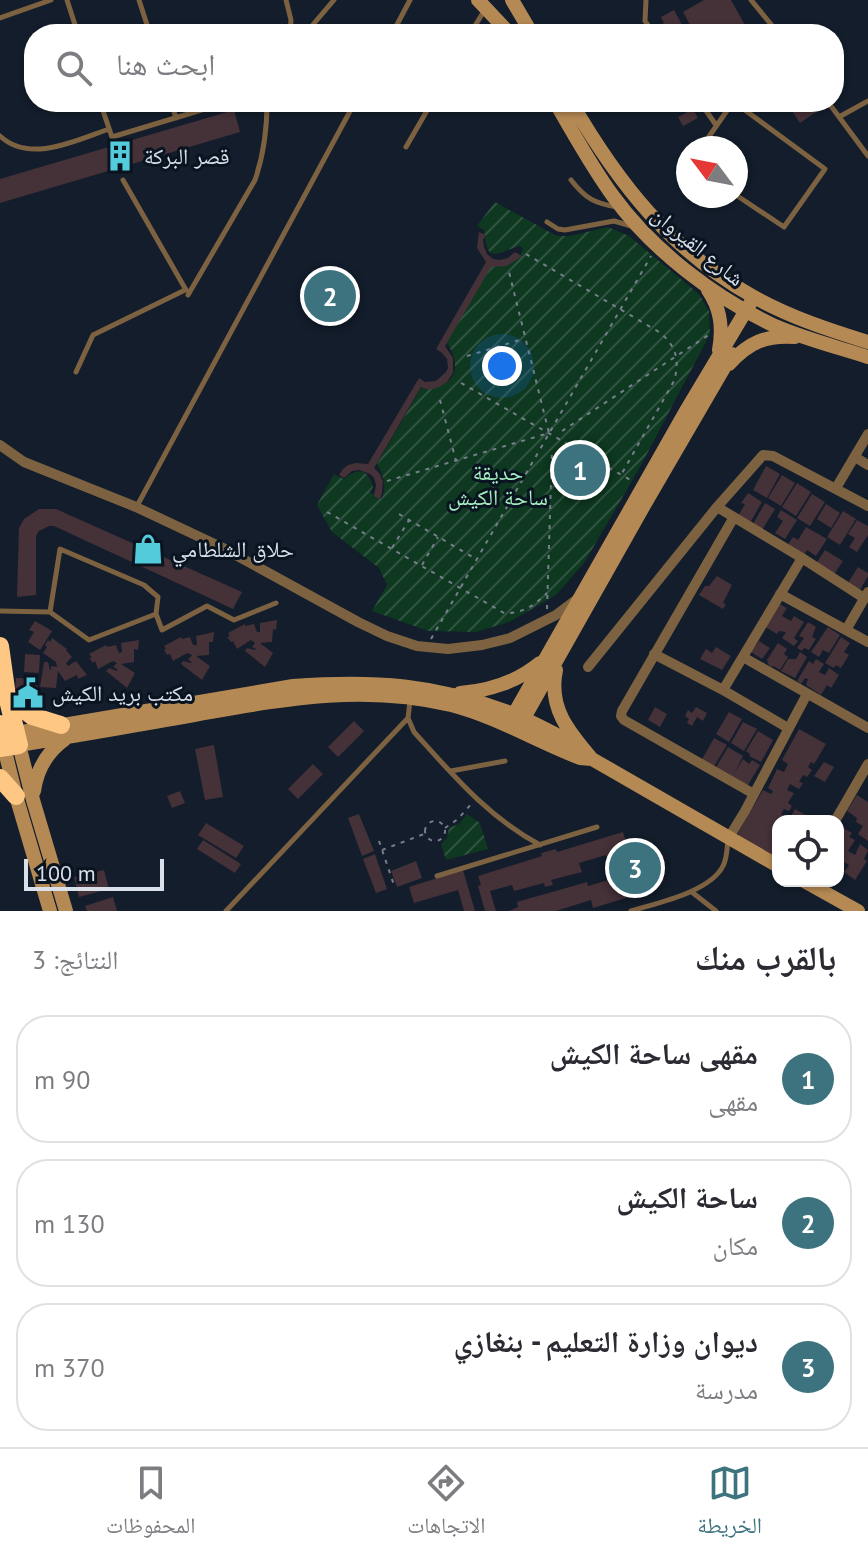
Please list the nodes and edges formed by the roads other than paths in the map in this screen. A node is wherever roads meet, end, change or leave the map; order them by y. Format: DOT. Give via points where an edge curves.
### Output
graph roads {
  1 [pos="51,0"];
  2 [pos="67,0"];
  3 [pos="139,0"];
  4 [pos="286,0"];
  5 [pos="334,0"];
  6 [pos="410,0"];
  7 [pos="512,0"];
  8 [pos="646,0"];
  9 [pos="751,0"];
  10 [pos="482,4"];
  11 [pos="0,18"];
  12 [pos="75,24"];
  13 [pos="147,24"];
  14 [pos="291,24"];
  15 [pos="314,24"];
  16 [pos="397,24"];
  17 [pos="474,24"];
  18 [pos="501,24"];
  19 [pos="526,24"];
  20 [pos="647,24"];
  21 [pos="771,24"];
  22 [pos="868,101"];
  23 [pos="103,112"];
  24 [pos="174,112"];
  25 [pos="196,112"];
  26 [pos="266,112"];
  27 [pos="350,112"];
  28 [pos="426,112"];
  29 [pos="561,112"];
  30 [pos="577,112"];
  31 [pos="707,112"];
  32 [pos="726,112"];
  33 [pos="748,112"];
  34 [pos="835,112"];
  35 [pos="839,117"];
  36 [pos="176,118"];
  37 [pos="716,125"];
  38 [pos="109,129"];
  39 [pos="0,136"];
  40 [pos="709,136"];
  41 [pos="406,147"];
  42 [pos="868,156"];
  43 [pos="123,180"];
  44 [pos="571,180"];
  45 [pos="748,203"];
  46 [pos="622,208"];
  47 [pos="547,222"];
  48 [pos="641,229"];
  49 [pos="704,283"];
  50 [pos="185,290"];
  51 [pos="758,299"];
  52 [pos="750,313"];
  53 [pos="804,337"];
  54 [pos="868,342"];
  55 [pos="868,357"];
  56 [pos="717,370"];
  57 [pos="76,372"];
  58 [pos="868,434"];
  59 [pos="0,445"];
  60 [pos="855,457"];
  61 [pos="868,465"];
  62 [pos="836,488"];
  63 [pos="868,506"];
  64 [pos="136,507"];
  65 [pos="717,507"];
  66 [pos="734,517"];
  67 [pos="802,558"];
  68 [pos="780,594"];
  69 [pos="866,595"];
  70 [pos="581,597"];
  71 [pos="276,603"];
  72 [pos="0,611"];
  73 [pos="50,612"];
  74 [pos="156,614"];
  75 [pos="846,630"];
  76 [pos="868,642"];
  77 [pos="0,646"];
  78 [pos="654,654"];
  79 [pos="743,657"];
  80 [pos="552,659"];
  81 [pos="588,667"];
  82 [pos="723,690"];
  83 [pos="452,694"];
  84 [pos="807,694"];
  85 [pos="7,696"];
  86 [pos="411,697"];
  87 [pos="408,718"];
  88 [pos="516,722"];
  89 [pos="788,728"];
  90 [pos="868,728"];
  91 [pos="64,731"];
  92 [pos="6,739"];
  93 [pos="580,747"];
  94 [pos="592,759"];
  95 [pos="505,761"];
  96 [pos="868,764"];
  97 [pos="450,772"];
  98 [pos="0,778"];
  99 [pos="856,785"];
  100 [pos="868,792"];
  101 [pos="754,794"];
  102 [pos="25,798"];
  103 [pos="838,815"];
  104 [pos="597,827"];
  105 [pos="728,839"];
  106 [pos="540,845"];
  107 [pos="772,863"];
  108 [pos="437,876"];
  109 [pos="815,887"];
  110 [pos="692,892"];
  111 [pos="50,911"];
  112 [pos="66,911"];
  113 [pos="226,911"];
  114 [pos="631,911"];
  115 [pos="716,911"];
  116 [pos="851,911"];
  1 -- 11 [label="lane"];
  2 -- 12 [label="lane"];
  3 -- 13 [label="lane"];
  4 -- 14 [label="lane"];
  5 -- 15 [label="lane"];
  6 -- 16 [label="lane"];
  7 -- 19 [label="main road"];
  8 -- 20 [label="lane"];
  9 -- 21 [label="lane"];
  10 -- 17 [label="lane"];
  10 -- 18 [label="main road"];
  22 -- 35 [label="lane"];
  23 -- 38 [label="lane"];
  24 -- 36 [label="lane"];
  25 -- 36 [label="lane"];
  26 -- 50 [label="lane" via="255,180 188,295"];
  27 -- 64 [label="lane"];
  28 -- 41 [label="lane"];
  29 -- 46 [label="main road, شارع القيروان"];
  30 -- 51 [label="main road, شارع القيروان" via="642,206 713,270"];
  31 -- 37 [label="lane"];
  32 -- 37 [label="lane"];
  33 -- 45 [label="lane" via="825,169 784,227"];
  34 -- 35 [label="lane"];
  35 -- 42 [label="lane"];
  36 -- 38 [label="lane" via="113,140"];
  37 -- 40 [label="lane"];
  38 -- 39 [label="lane" via="50,148 17,146"];
  43 -- 50 [label="lane"];
  44 -- 46 [label="lane" via="593,201"];
  46 -- 48 [label="main road, شارع القيروان"];
  47 -- 48 [label="lane" via="565,230 614,221"];
  48 -- 49 [label="main road, شارع القيروان"];
  49 -- 52 [label="main road, شارع القيروان"];
  49 -- 56 [label="main road" via="720,315"];
  50 -- 57 [label="lane" via="93,335"];
  51 -- 52 [label="main road"];
  51 -- 54 [label="main road, شارع القيروان"];
  52 -- 53 [label="main road, شارع القيروان"];
  52 -- 56 [label="main road"];
  53 -- 55 [label="main road, شارع القيروان"];
  53 -- 56 [label="main road" via="767,338"];
  56 -- 70 [label="main road"];
  56 -- 80 [label="main road"];
  58 -- 60 [label="street"];
  59 -- 64 [label="street" via="24,462"];
  60 -- 61 [label="street"];
  60 -- 62 [label="street"];
  62 -- 63 [label="street"];
  62 -- 65 [label="street" via="763,455"];
  64 -- 70 [label="street" via="358,622 417,646 448,649 510,638"];
  65 -- 66 [label="street"];
  65 -- 81 [label="street"];
  66 -- 67 [label="street"];
  66 -- 78 [label="street"];
  67 -- 68 [label="street"];
  67 -- 69 [label="street"];
  68 -- 75 [label="street"];
  68 -- 79 [label="street"];
  69 -- 75 [label="street"];
  70 -- 80 [label="main road"];
  71 -- 74 [label="lane" via="234,620 207,606 162,630"];
  72 -- 73 [label="lane"];
  73 -- 74 [label="lane" via="89,640"];
  73 -- 74 [label="lane" via="60,549 144,585 158,597"];
  75 -- 76 [label="street"];
  77 -- 85 [label="highway"];
  78 -- 82 [label="street"];
  78 -- 101 [label="street" via="621,716"];
  79 -- 82 [label="street"];
  79 -- 84 [label="street"];
  80 -- 83 [label="main road" via="501,685"];
  80 -- 88 [label="main road"];
  80 -- 93 [label="main road" via="556,703"];
  82 -- 89 [label="street"];
  83 -- 88 [label="main road"];
  83 -- 91 [label="main road" via="381,683 304,685"];
  84 -- 89 [label="street"];
  84 -- 90 [label="street"];
  85 -- 91 [label="highway"];
  85 -- 92 [label="highway"];
  86 -- 87 [label="lane"];
  86 -- 88 [label="main road"];
  86 -- 91 [label="main road" via="305,696"];
  87 -- 97 [label="lane"];
  87 -- 113 [label="lane"];
  88 -- 93 [label="main road"];
  88 -- 94 [label="main road" via="572,755"];
  89 -- 101 [label="street"];
  91 -- 92 [label="main road"];
  91 -- 102 [label="main road"];
  92 -- 102 [label="main road"];
  93 -- 94 [label="main road"];
  94 -- 105 [label="main road"];
  95 -- 97 [label="lane"];
  96 -- 99 [label="street"];
  97 -- 106 [label="lane" via="500,820"];
  98 -- 102 [label="highway"];
  99 -- 100 [label="street"];
  99 -- 103 [label="street"];
  101 -- 105 [label="street"];
  102 -- 111 [label="main road"];
  102 -- 112 [label="main road"];
  104 -- 106 [label="lane"];
  105 -- 107 [label="main road"];
  105 -- 110 [label="lane" via="718,873"];
  106 -- 108 [label="lane"];
  109 -- 116 [label="main road"];
  110 -- 114 [label="lane"];
  110 -- 115 [label="lane"];
}
